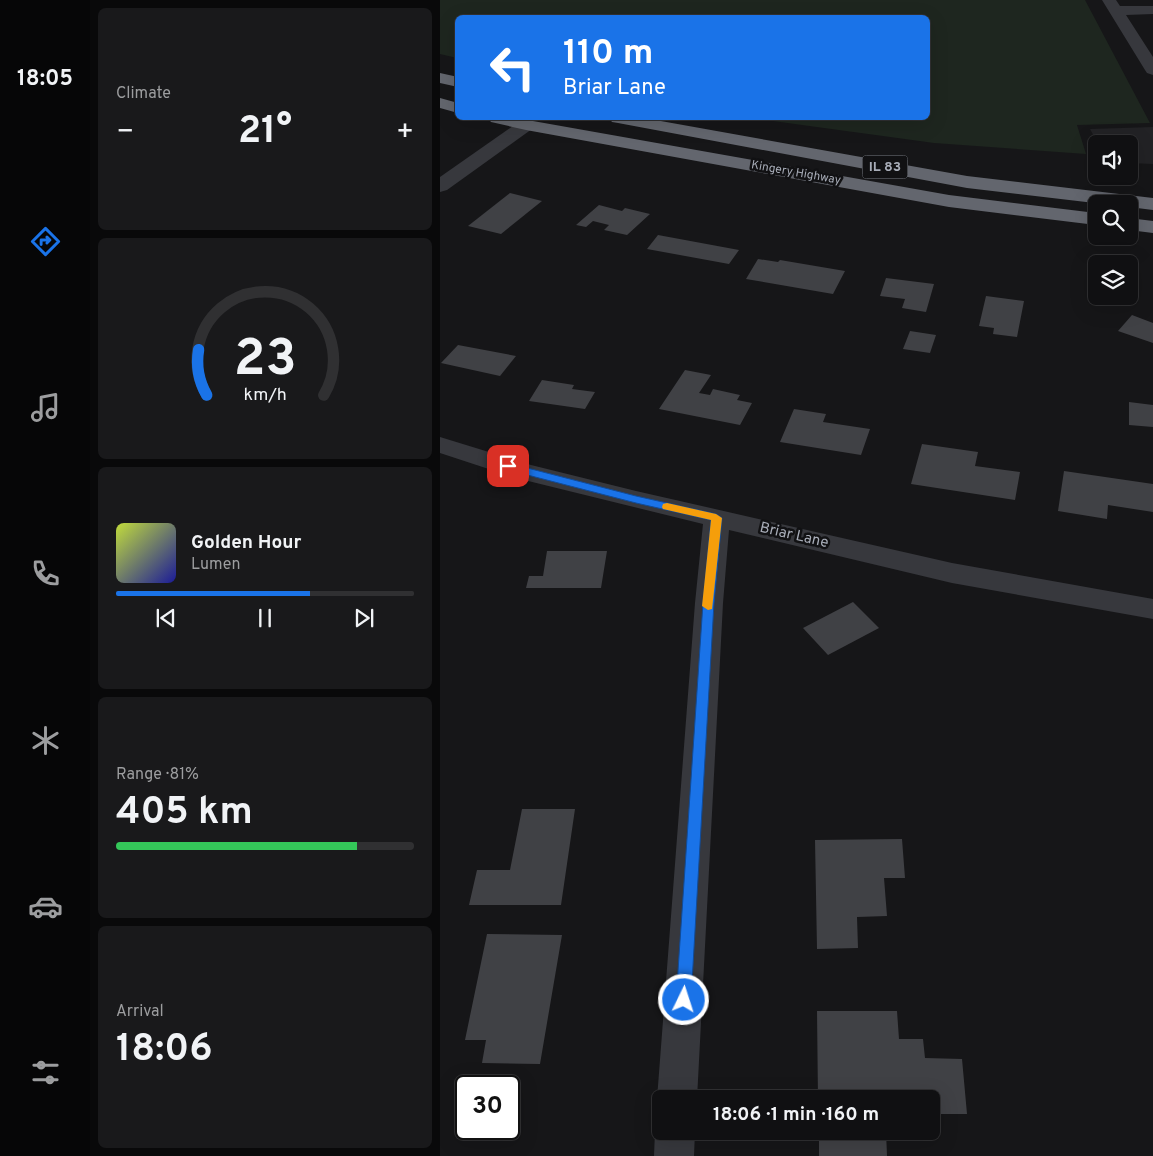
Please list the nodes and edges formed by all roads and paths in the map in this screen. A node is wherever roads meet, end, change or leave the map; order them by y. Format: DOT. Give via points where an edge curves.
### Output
graph roads {
  1 [pos="1113,6"];
  2 [pos="1153,10"];
  3 [pos="1153,70"];
  4 [pos="440,78"];
  5 [pos="455,81"];
  6 [pos="440,103"];
  7 [pos="455,107"];
  8 [pos="507,120"];
  9 [pos="629,120"];
  10 [pos="526,124"];
  11 [pos="440,186"];
  12 [pos="1153,204"];
  13 [pos="1088,218"];
  14 [pos="1138,225"];
  15 [pos="1153,227"];
  16 [pos="440,445"];
  17 [pos="716,518"];
  18 [pos="1153,609"];
  19 [pos="678,1090"];
  20 [pos="675,1140"];
  21 [pos="674,1156"];
  1 -- 2 [label="street"];
  1 -- 3 [label="street"];
  4 -- 5 [label="highway"];
  6 -- 7 [label="highway"];
  8 -- 10 [label="highway, Kingery Highway / IL 83"];
  9 -- 12 [label="highway, Kingery Highway / IL 83" via="967,182"];
  10 -- 11 [label="street"];
  10 -- 13 [label="highway, Kingery Highway / IL 83" via="949,200"];
  14 -- 15 [label="highway"];
  16 -- 17 [label="street, Briar Lane" via="525,472"];
  17 -- 18 [label="street, Briar Lane" via="952,572"];
  17 -- 19 [label="street"];
  20 -- 21 [label="street"];
}
